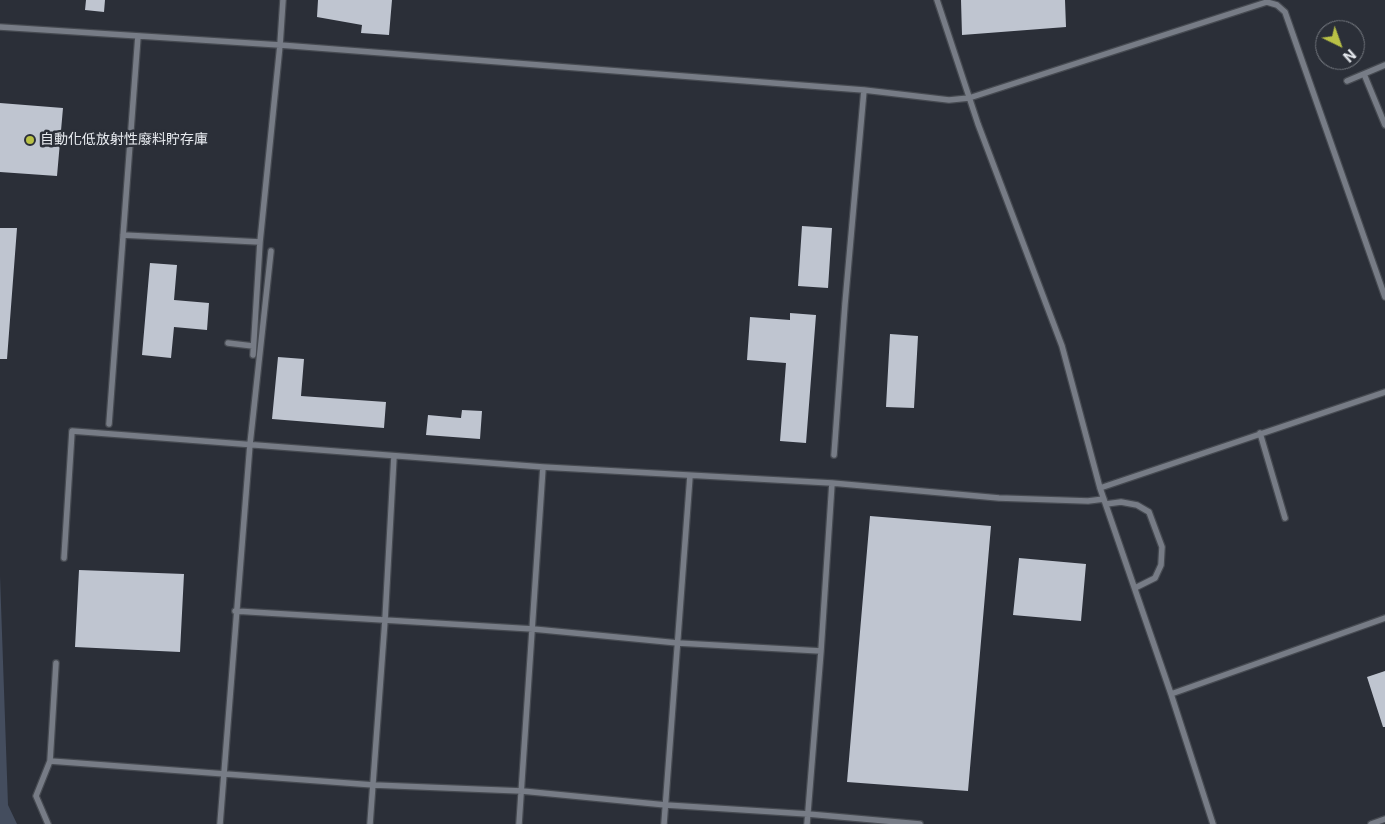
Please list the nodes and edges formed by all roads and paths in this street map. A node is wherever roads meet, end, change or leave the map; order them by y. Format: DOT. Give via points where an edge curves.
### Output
graph roads {
  1 [pos="283,0"];
  2 [pos="937,0"];
  3 [pos="0,27"];
  4 [pos="138,36"];
  5 [pos="280,44"];
  6 [pos="1385,65"];
  7 [pos="1364,74"];
  8 [pos="1346,80"];
  9 [pos="864,90"];
  10 [pos="970,98"];
  11 [pos="1385,125"];
  12 [pos="123,235"];
  13 [pos="260,242"];
  14 [pos="271,251"];
  15 [pos="1385,296"];
  16 [pos="228,343"];
  17 [pos="253,346"];
  18 [pos="253,355"];
  19 [pos="1385,392"];
  20 [pos="109,424"];
  21 [pos="1260,433"];
  22 [pos="250,444"];
  23 [pos="834,454"];
  24 [pos="394,456"];
  25 [pos="543,467"];
  26 [pos="690,476"];
  27 [pos="832,483"];
  28 [pos="1100,488"];
  29 [pos="1105,502"];
  30 [pos="1285,518"];
  31 [pos="64,558"];
  32 [pos="1135,588"];
  33 [pos="236,611"];
  34 [pos="1385,618"];
  35 [pos="386,620"];
  36 [pos="533,629"];
  37 [pos="678,643"];
  38 [pos="821,651"];
  39 [pos="56,664"];
  40 [pos="1171,694"];
  41 [pos="50,761"];
  42 [pos="225,774"];
  43 [pos="374,784"];
  44 [pos="522,791"];
  45 [pos="666,805"];
  46 [pos="808,814"];
  47 [pos="1385,819"];
  48 [pos="48,824"];
  49 [pos="220,824"];
  50 [pos="370,824"];
  51 [pos="519,824"];
  52 [pos="664,824"];
  53 [pos="807,824"];
  54 [pos="920,824"];
  55 [pos="1213,824"];
  56 [pos="1371,824"];
  1 -- 5 [label="lane"];
  2 -- 10 [label="lane"];
  3 -- 4 [label="lane"];
  4 -- 5 [label="lane"];
  4 -- 12 [label="lane"];
  5 -- 9 [label="lane"];
  5 -- 13 [label="lane"];
  6 -- 7 [label="lane"];
  7 -- 8 [label="lane"];
  7 -- 11 [label="lane"];
  9 -- 10 [label="lane" via="950,100"];
  9 -- 23 [label="lane"];
  10 -- 15 [label="lane" via="1256,5 1267,2 1277,5 1285,12 1290,25"];
  10 -- 28 [label="lane" via="1062,346"];
  12 -- 13 [label="lane"];
  12 -- 20 [label="lane"];
  13 -- 17 [label="lane"];
  14 -- 22 [label="lane"];
  16 -- 17 [label="lane"];
  17 -- 18 [label="lane"];
  19 -- 21 [label="lane"];
  21 -- 28 [label="lane"];
  21 -- 30 [label="lane"];
  22 -- 24 [label="lane"];
  22 -- 31 [label="lane" via="72,431"];
  22 -- 33 [label="lane"];
  24 -- 25 [label="lane"];
  24 -- 35 [label="lane"];
  25 -- 26 [label="lane"];
  25 -- 36 [label="lane"];
  26 -- 27 [label="lane"];
  26 -- 37 [label="lane"];
  27 -- 29 [label="lane" via="999,498"];
  27 -- 38 [label="lane"];
  28 -- 29 [label="lane"];
  29 -- 32 [label="lane"];
  29 -- 32 [label="lane" via="1137,505 1149,512 1159,538 1161,565 1155,578"];
  32 -- 40 [label="lane"];
  33 -- 35 [label="lane"];
  33 -- 42 [label="lane"];
  34 -- 40 [label="lane"];
  35 -- 36 [label="lane"];
  35 -- 43 [label="lane"];
  36 -- 37 [label="lane"];
  36 -- 44 [label="lane"];
  37 -- 38 [label="lane"];
  37 -- 45 [label="lane"];
  38 -- 46 [label="lane"];
  39 -- 41 [label="lane"];
  40 -- 55 [label="lane"];
  41 -- 42 [label="lane"];
  41 -- 48 [label="lane" via="36,796"];
  42 -- 43 [label="lane"];
  42 -- 49 [label="lane"];
  43 -- 44 [label="lane"];
  43 -- 50 [label="lane"];
  44 -- 45 [label="lane"];
  44 -- 51 [label="lane"];
  45 -- 46 [label="lane"];
  45 -- 52 [label="lane"];
  46 -- 53 [label="lane"];
  46 -- 54 [label="lane"];
  47 -- 56 [label="lane"];
}
